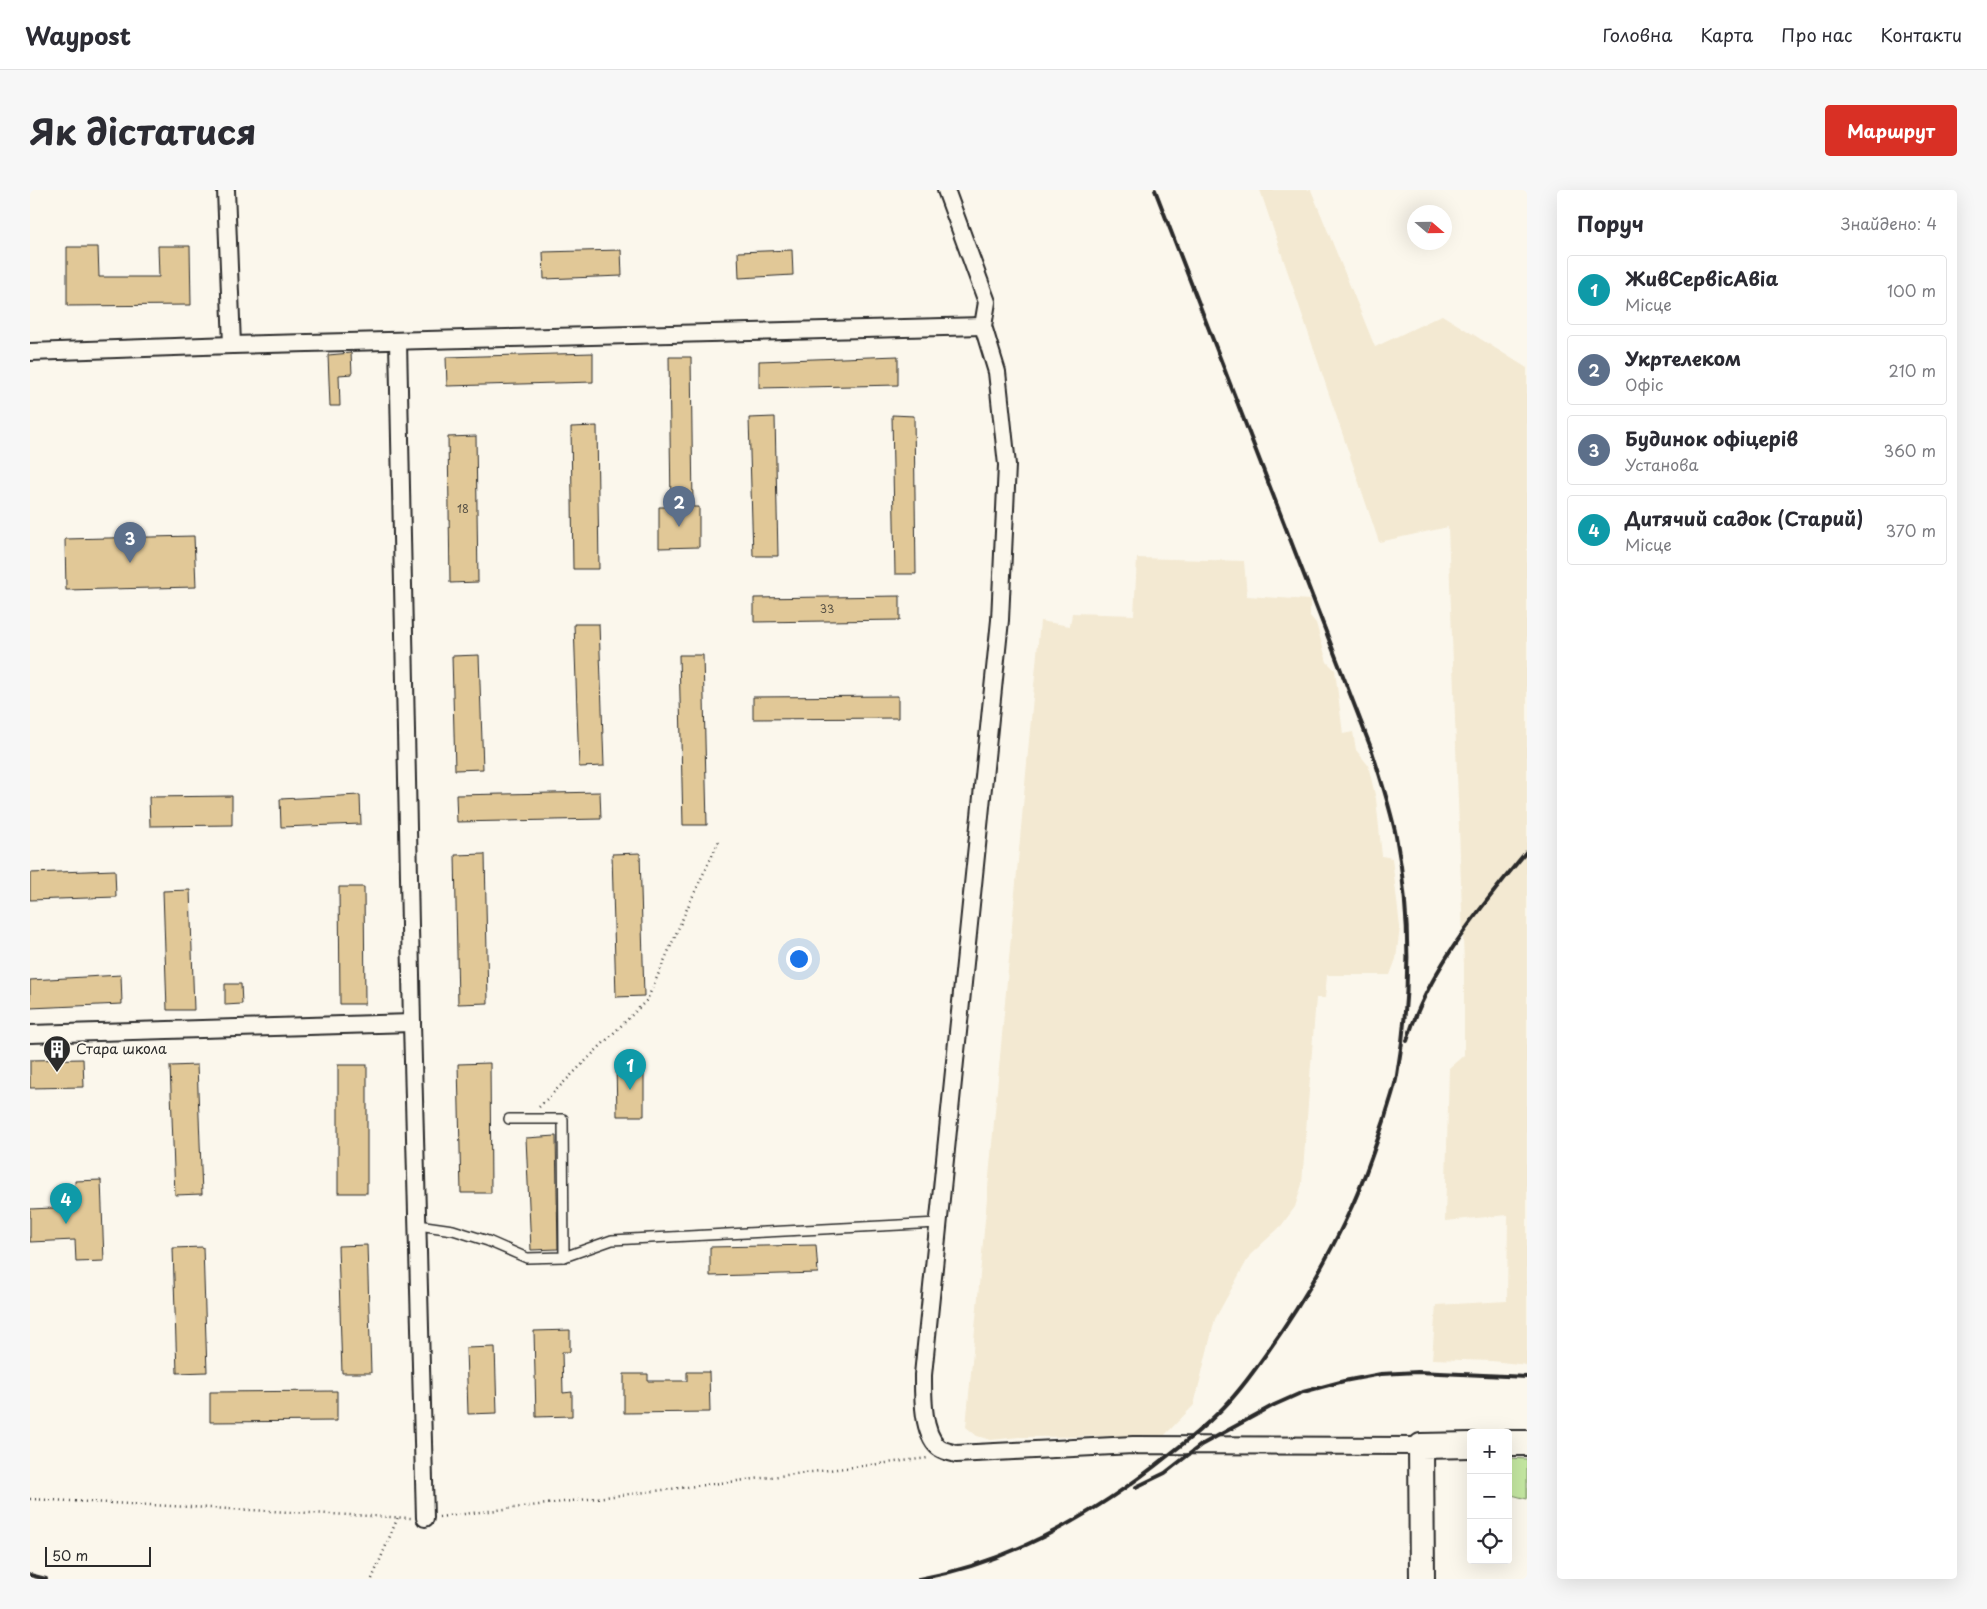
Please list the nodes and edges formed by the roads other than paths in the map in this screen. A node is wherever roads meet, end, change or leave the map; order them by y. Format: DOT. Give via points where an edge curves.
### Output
graph roads {
  1 [pos="226,190"];
  2 [pos="946,190"];
  3 [pos="983,326"];
  4 [pos="398,341"];
  5 [pos="232,345"];
  6 [pos="30,352"];
  7 [pos="412,1023"];
  8 [pos="30,1034"];
  9 [pos="509,1119"];
  10 [pos="938,1223"];
  11 [pos="418,1225"];
  12 [pos="564,1256"];
  13 [pos="1527,1443"];
  14 [pos="1512,1444"];
  15 [pos="1467,1445"];
  16 [pos="1421,1446"];
  17 [pos="425,1518"];
  18 [pos="1422,1579"];
  1 -- 5 [label="street"];
  2 -- 3 [label="street" via="987,302"];
  3 -- 4 [label="street"];
  3 -- 10 [label="street" via="997,372 1007,465 1000,610"];
  4 -- 5 [label="street"];
  4 -- 7 [label="street"];
  5 -- 6 [label="street"];
  7 -- 8 [label="street"];
  7 -- 11 [label="street"];
  9 -- 12 [label="lane" via="563,1119"];
  10 -- 12 [label="lane" via="612,1240"];
  10 -- 16 [label="street" via="923,1375 923,1405 929,1432 938,1448 956,1454 1133,1445"];
  11 -- 12 [label="lane" via="453,1230 527,1258"];
  11 -- 17 [label="street"];
  13 -- 14 [label="street"];
  15 -- 16 [label="street"];
  16 -- 18 [label="street"];
}
